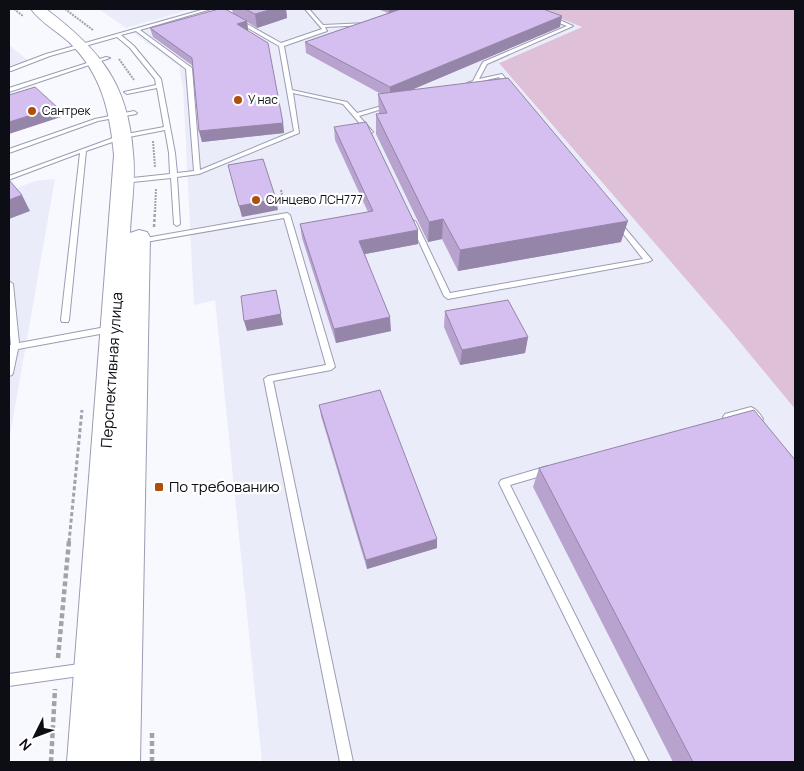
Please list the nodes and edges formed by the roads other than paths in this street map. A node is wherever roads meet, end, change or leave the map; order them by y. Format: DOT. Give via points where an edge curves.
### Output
graph roads {
  1 [pos="209,9"];
  2 [pos="217,9"];
  3 [pos="307,9"];
  4 [pos="40,12"];
  5 [pos="544,16"];
  6 [pos="370,23"];
  7 [pos="322,26"];
  8 [pos="136,29"];
  9 [pos="281,45"];
  10 [pos="100,48"];
  11 [pos="9,70"];
  12 [pos="475,82"];
  13 [pos="466,85"];
  14 [pos="159,86"];
  15 [pos="9,90"];
  16 [pos="290,91"];
  17 [pos="512,91"];
  18 [pos="393,105"];
  19 [pos="357,116"];
  20 [pos="128,118"];
  21 [pos="167,128"];
  22 [pos="372,136"];
  23 [pos="82,150"];
  24 [pos="9,151"];
  25 [pos="196,173"];
  26 [pos="174,175"];
  27 [pos="9,178"];
  28 [pos="132,180"];
  29 [pos="611,214"];
  30 [pos="410,216"];
  31 [pos="177,224"];
  32 [pos="129,242"];
  33 [pos="9,284"];
  34 [pos="65,320"];
  35 [pos="125,327"];
  36 [pos="12,347"];
  37 [pos="9,373"];
  38 [pos="713,422"];
  39 [pos="762,424"];
  40 [pos="561,466"];
  41 [pos="94,668"];
  42 [pos="9,680"];
  43 [pos="88,762"];
  44 [pos="120,762"];
  45 [pos="347,762"];
  46 [pos="642,762"];
  1 -- 8 [label="lane"];
  2 -- 9 [label="lane"];
  3 -- 7 [label="lane"];
  4 -- 10 [label="main road, Перспективная улица"];
  5 -- 12 [label="lane" via="571,26 485,63"];
  6 -- 7 [label="lane"];
  7 -- 9 [label="lane" via="325,30"];
  8 -- 10 [label="lane"];
  8 -- 25 [label="lane" via="189,68"];
  9 -- 16 [label="lane"];
  10 -- 11 [label="lane"];
  10 -- 14 [label="lane" via="132,47 158,79"];
  10 -- 15 [label="lane"];
  10 -- 20 [label="main road, Перспективная улица" via="109,84"];
  12 -- 13 [label="lane"];
  12 -- 17 [label="lane" via="500,76"];
  14 -- 20 [label="lane"];
  14 -- 21 [label="lane"];
  16 -- 19 [label="lane" via="345,103"];
  16 -- 25 [label="lane" via="297,132"];
  18 -- 19 [label="lane"];
  19 -- 22 [label="lane"];
  20 -- 21 [label="lane"];
  20 -- 23 [label="lane"];
  20 -- 24 [label="lane" via="97,120"];
  20 -- 28 [label="main road, Перспективная улица" via="124,155"];
  21 -- 26 [label="lane"];
  23 -- 27 [label="lane"];
  23 -- 34 [label="lane"];
  25 -- 26 [label="lane"];
  26 -- 28 [label="lane"];
  26 -- 31 [label="lane"];
  28 -- 32 [label="main road, Перспективная улица"];
  29 -- 30 [label="lane" via="648,260 448,296"];
  32 -- 35 [label="main road, Перспективная улица"];
  32 -- 45 [label="lane" via="287,215 331,367 268,379"];
  33 -- 36 [label="lane"];
  35 -- 36 [label="lane"];
  35 -- 41 [label="main road, Перспективная улица"];
  35 -- 44 [label="main road, Перспективная улица"];
  36 -- 37 [label="lane"];
  38 -- 39 [label="lane" via="751,411"];
  40 -- 46 [label="lane" via="504,483"];
  41 -- 42 [label="lane"];
  41 -- 43 [label="main road, Перспективная улица"];
}
